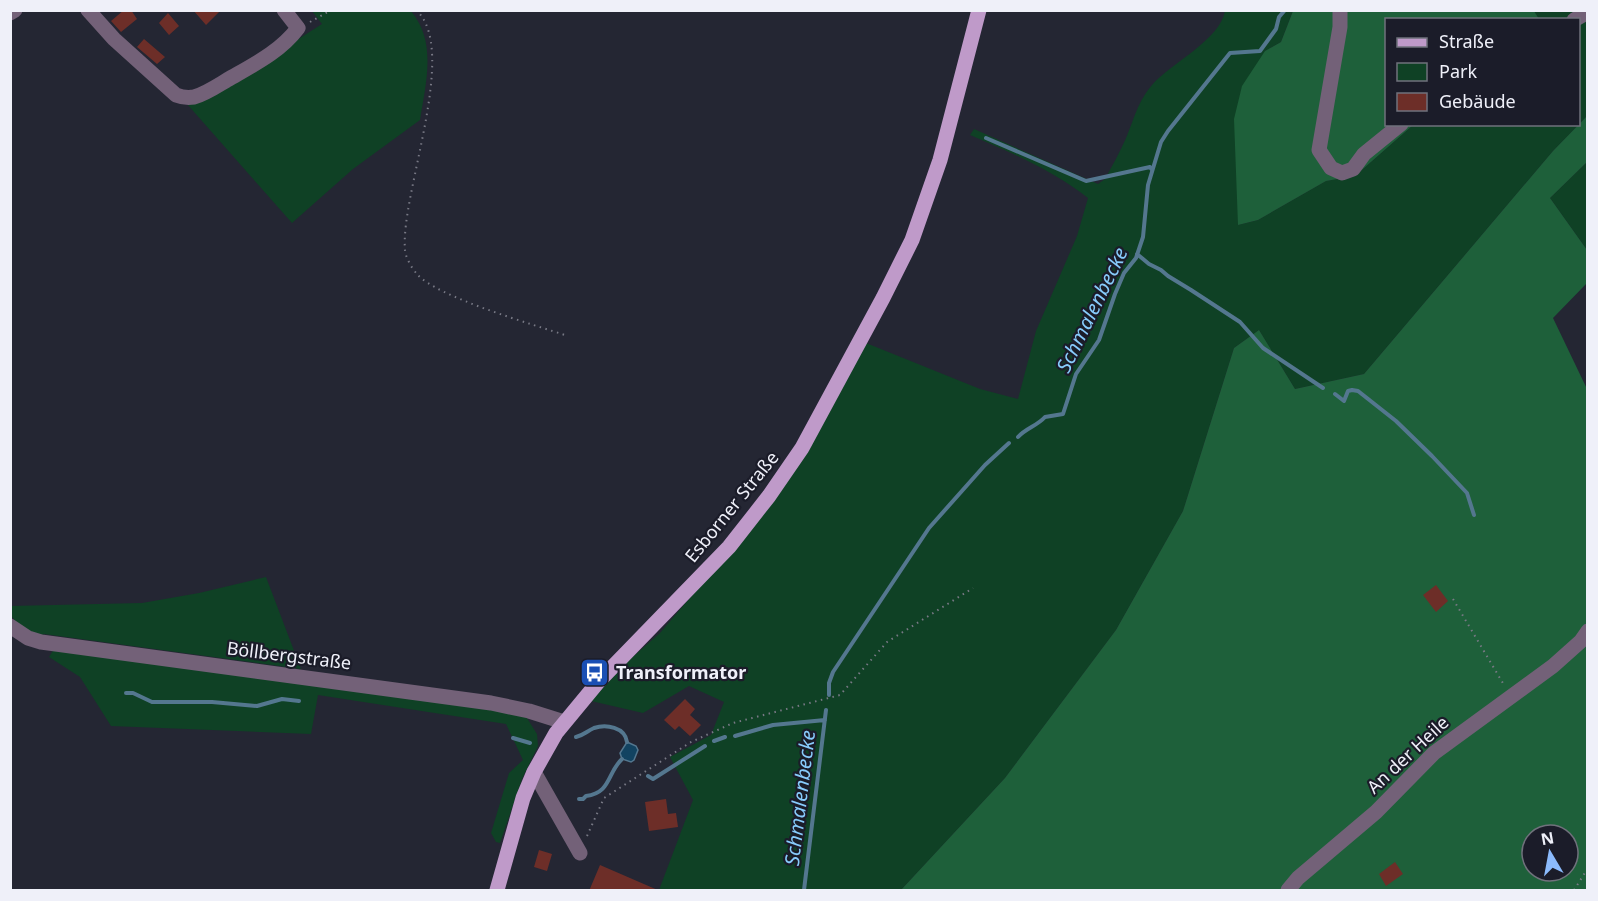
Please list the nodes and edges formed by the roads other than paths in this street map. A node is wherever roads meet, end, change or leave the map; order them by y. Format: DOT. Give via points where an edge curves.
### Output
graph roads {
  1 [pos="15,10"];
  2 [pos="88,10"];
  3 [pos="284,10"];
  4 [pos="979,10"];
  5 [pos="1340,10"];
  6 [pos="10,13"];
  7 [pos="1399,126"];
  8 [pos="10,626"];
  9 [pos="1587,631"];
  10 [pos="564,722"];
  11 [pos="534,772"];
  12 [pos="580,853"];
  13 [pos="497,891"];
  14 [pos="1288,891"];
  1 -- 6 [label="street"];
  2 -- 3 [label="street" via="130,54 181,97 195,96 273,53 298,28"];
  4 -- 10 [label="main road, Esborner Straße" via="940,160 912,240 802,448 729,547"];
  5 -- 7 [label="street" via="1319,150 1331,168 1342,173 1353,169 1364,154"];
  8 -- 10 [label="street, Böllbergstraße" via="41,642 491,703"];
  9 -- 14 [label="street, An der Heile" via="1553,666 1434,753 1376,812"];
  10 -- 11 [label="main road, Esborner Straße"];
  11 -- 12 [label="street"];
  11 -- 13 [label="main road, Esborner Straße" via="515,821"];
}
